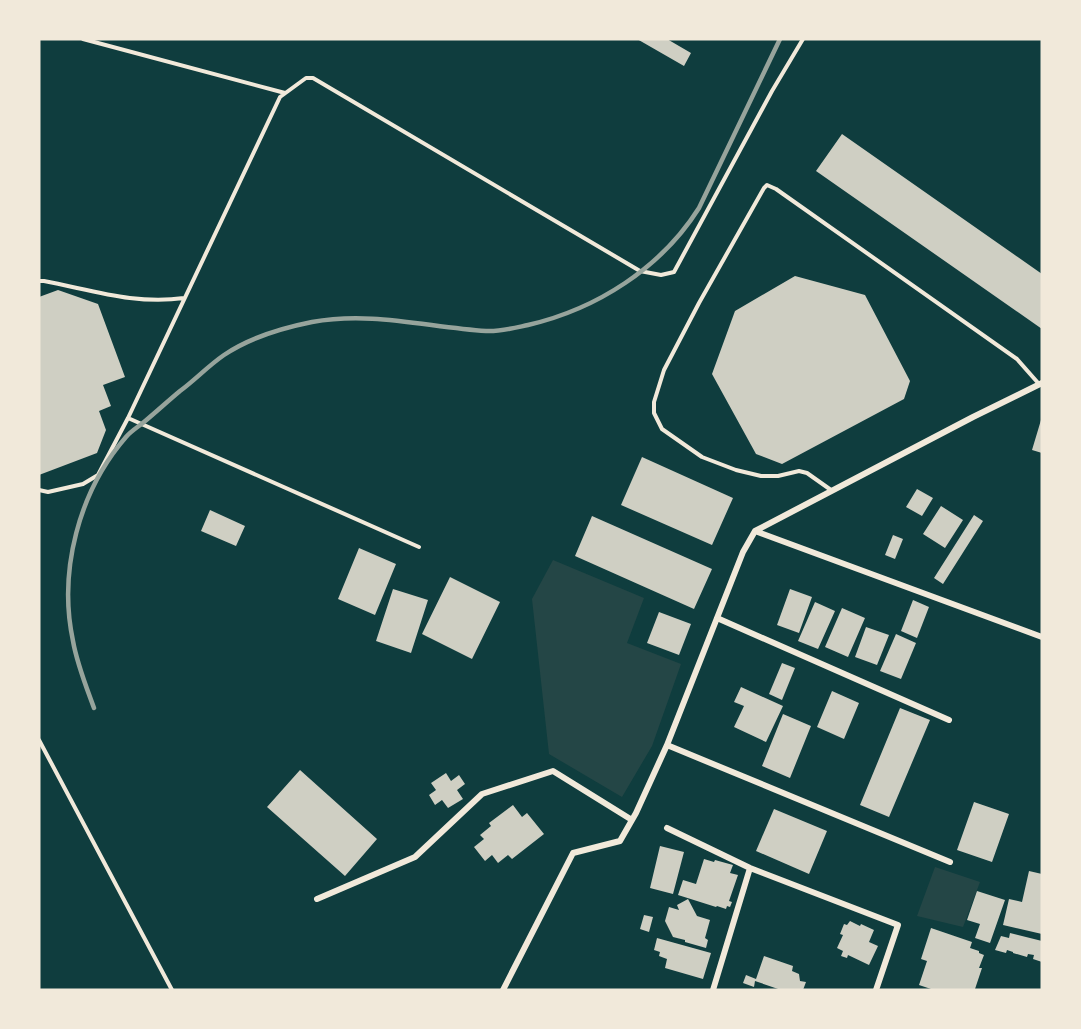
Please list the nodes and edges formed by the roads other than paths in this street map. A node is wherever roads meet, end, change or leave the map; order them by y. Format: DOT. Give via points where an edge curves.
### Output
graph roads {
  1 [pos="83,39"];
  2 [pos="803,39"];
  3 [pos="285,93"];
  4 [pos="39,281"];
  5 [pos="185,298"];
  6 [pos="1040,384"];
  7 [pos="128,418"];
  8 [pos="39,490"];
  9 [pos="832,491"];
  10 [pos="755,531"];
  11 [pos="419,547"];
  12 [pos="717,618"];
  13 [pos="1042,637"];
  14 [pos="950,720"];
  15 [pos="39,740"];
  16 [pos="667,745"];
  17 [pos="633,820"];
  18 [pos="668,828"];
  19 [pos="950,862"];
  20 [pos="750,868"];
  21 [pos="317,899"];
  22 [pos="171,990"];
  23 [pos="502,990"];
  24 [pos="713,990"];
  25 [pos="876,990"];
  1 -- 3 [label="lane"];
  2 -- 3 [label="lane" via="674,272 661,275 640,271 313,78 306,78"];
  3 -- 5 [label="lane"];
  4 -- 5 [label="lane" via="136,300"];
  5 -- 7 [label="lane"];
  6 -- 9 [label="street"];
  6 -- 9 [label="lane" via="1017,358 767,185 664,370 654,413 662,429 702,457 760,476 807,473"];
  7 -- 8 [label="lane" via="98,476 83,484 48,492"];
  7 -- 11 [label="lane"];
  9 -- 10 [label="street"];
  10 -- 12 [label="street"];
  10 -- 13 [label="street"];
  12 -- 14 [label="street"];
  12 -- 16 [label="street"];
  15 -- 22 [label="lane"];
  16 -- 17 [label="street"];
  16 -- 19 [label="street"];
  17 -- 21 [label="street" via="553,771 482,795 416,857"];
  17 -- 23 [label="street" via="620,841 573,854"];
  18 -- 20 [label="street"];
  20 -- 24 [label="street"];
  20 -- 25 [label="street" via="898,925"];
}
